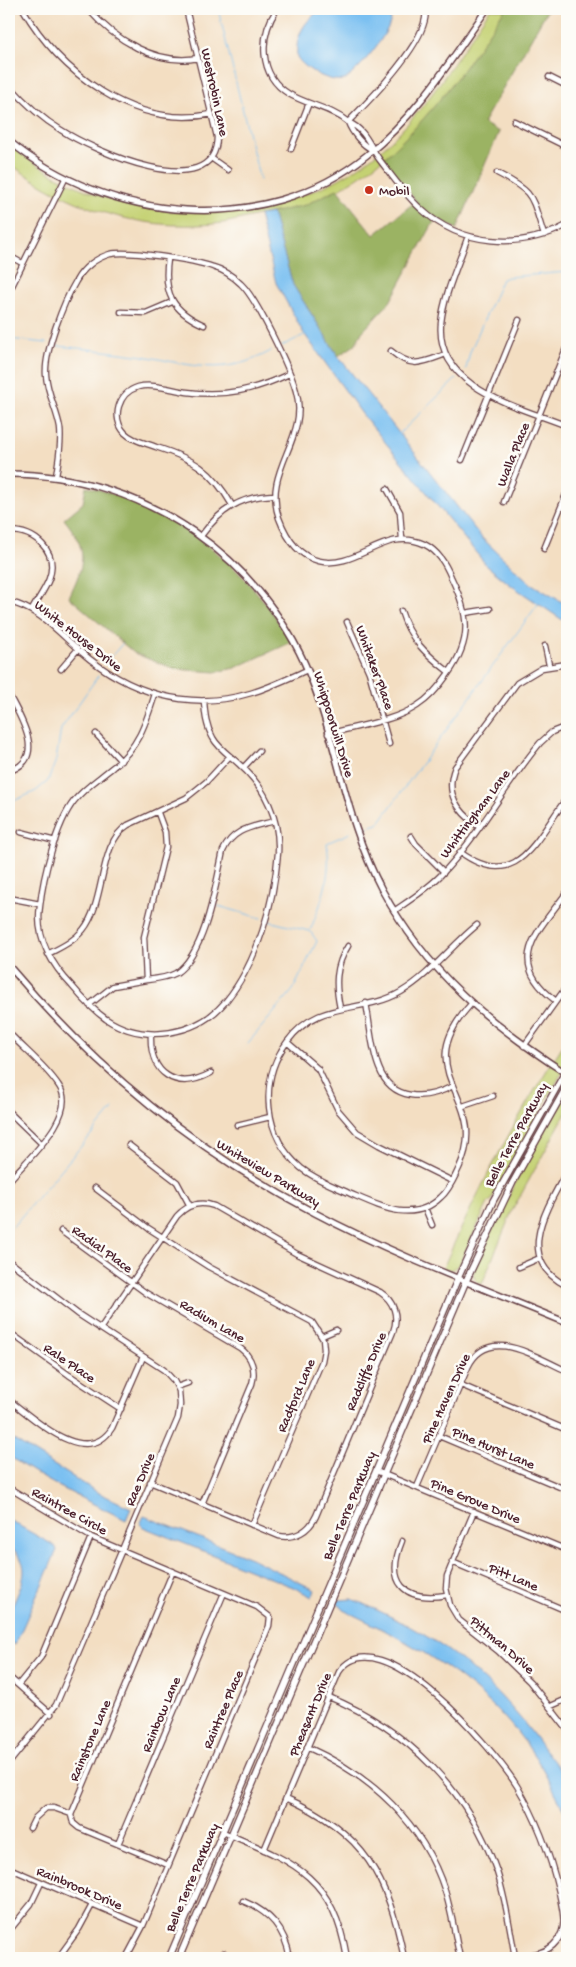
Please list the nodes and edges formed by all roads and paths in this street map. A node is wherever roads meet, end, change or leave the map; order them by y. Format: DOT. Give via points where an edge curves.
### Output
graph roads {
  1 [pos="23,9"];
  2 [pos="88,9"];
  3 [pos="186,9"];
  4 [pos="276,9"];
  5 [pos="425,9"];
  6 [pos="487,9"];
  7 [pos="198,58"];
  8 [pos="549,77"];
  9 [pos="9,85"];
  10 [pos="567,86"];
  11 [pos="308,103"];
  12 [pos="212,114"];
  13 [pos="514,121"];
  14 [pos="348,122"];
  15 [pos="9,141"];
  16 [pos="567,147"];
  17 [pos="291,149"];
  18 [pos="373,150"];
  19 [pos="211,158"];
  20 [pos="228,170"];
  21 [pos="497,173"];
  22 [pos="65,179"];
  23 [pos="567,224"];
  24 [pos="544,235"];
  25 [pos="468,236"];
  26 [pos="9,256"];
  27 [pos="168,259"];
  28 [pos="22,263"];
  29 [pos="9,292"];
  30 [pos="172,302"];
  31 [pos="121,312"];
  32 [pos="519,320"];
  33 [pos="204,325"];
  34 [pos="567,346"];
  35 [pos="391,351"];
  36 [pos="446,354"];
  37 [pos="289,374"];
  38 [pos="489,394"];
  39 [pos="540,414"];
  40 [pos="567,426"];
  41 [pos="462,460"];
  42 [pos="9,474"];
  43 [pos="56,477"];
  44 [pos="387,488"];
  45 [pos="567,492"];
  46 [pos="274,495"];
  47 [pos="504,502"];
  48 [pos="232,505"];
  49 [pos="9,531"];
  50 [pos="201,536"];
  51 [pos="402,539"];
  52 [pos="544,550"];
  53 [pos="9,602"];
  54 [pos="490,609"];
  55 [pos="32,610"];
  56 [pos="401,611"];
  57 [pos="465,613"];
  58 [pos="347,622"];
  59 [pos="545,646"];
  60 [pos="78,649"];
  61 [pos="567,664"];
  62 [pos="549,666"];
  63 [pos="61,669"];
  64 [pos="307,670"];
  65 [pos="449,672"];
  66 [pos="155,694"];
  67 [pos="9,695"];
  68 [pos="204,701"];
  69 [pos="383,720"];
  70 [pos="567,726"];
  71 [pos="96,734"];
  72 [pos="328,734"];
  73 [pos="389,744"];
  74 [pos="259,750"];
  75 [pos="230,756"];
  76 [pos="121,761"];
  77 [pos="244,768"];
  78 [pos="9,771"];
  79 [pos="567,798"];
  80 [pos="158,813"];
  81 [pos="274,821"];
  82 [pos="479,826"];
  83 [pos="21,832"];
  84 [pos="410,836"];
  85 [pos="55,841"];
  86 [pos="460,852"];
  87 [pos="444,872"];
  88 [pos="567,892"];
  89 [pos="9,898"];
  90 [pos="40,904"];
  91 [pos="394,911"];
  92 [pos="477,925"];
  93 [pos="348,946"];
  94 [pos="48,954"];
  95 [pos="9,966"];
  96 [pos="434,966"];
  97 [pos="146,980"];
  98 [pos="567,986"];
  99 [pos="556,1001"];
  100 [pos="366,1004"];
  101 [pos="470,1004"];
  102 [pos="89,1005"];
  103 [pos="340,1008"];
  104 [pos="9,1033"];
  105 [pos="150,1034"];
  106 [pos="287,1042"];
  107 [pos="524,1046"];
  108 [pos="566,1072"];
  109 [pos="211,1073"];
  110 [pos="453,1086"];
  111 [pos="567,1086"];
  112 [pos="493,1096"];
  113 [pos="463,1106"];
  114 [pos="9,1112"];
  115 [pos="270,1117"];
  116 [pos="237,1125"];
  117 [pos="41,1143"];
  118 [pos="128,1145"];
  119 [pos="567,1171"];
  120 [pos="566,1177"];
  121 [pos="9,1180"];
  122 [pos="452,1181"];
  123 [pos="94,1188"];
  124 [pos="190,1206"];
  125 [pos="425,1208"];
  126 [pos="432,1225"];
  127 [pos="61,1231"];
  128 [pos="162,1238"];
  129 [pos="540,1258"];
  130 [pos="9,1261"];
  131 [pos="519,1267"];
  132 [pos="458,1278"];
  133 [pos="466,1281"];
  134 [pos="131,1283"];
  135 [pos="567,1286"];
  136 [pos="567,1323"];
  137 [pos="100,1329"];
  138 [pos="336,1330"];
  139 [pos="9,1332"];
  140 [pos="322,1336"];
  141 [pos="143,1357"];
  142 [pos="259,1362"];
  143 [pos="252,1364"];
  144 [pos="567,1371"];
  145 [pos="188,1383"];
  146 [pos="461,1385"];
  147 [pos="177,1387"];
  148 [pos="9,1400"];
  149 [pos="121,1409"];
  150 [pos="567,1430"];
  151 [pos="439,1436"];
  152 [pos="376,1471"];
  153 [pos="384,1474"];
  154 [pos="150,1482"];
  155 [pos="418,1487"];
  156 [pos="9,1488"];
  157 [pos="567,1490"];
  158 [pos="202,1504"];
  159 [pos="474,1511"];
  160 [pos="252,1525"];
  161 [pos="91,1537"];
  162 [pos="402,1541"];
  163 [pos="122,1550"];
  164 [pos="567,1550"];
  165 [pos="452,1562"];
  166 [pos="173,1571"];
  167 [pos="224,1593"];
  168 [pos="447,1595"];
  169 [pos="567,1611"];
  170 [pos="9,1677"];
  171 [pos="18,1685"];
  172 [pos="329,1697"];
  173 [pos="567,1699"];
  174 [pos="551,1706"];
  175 [pos="51,1714"];
  176 [pos="567,1729"];
  177 [pos="307,1747"];
  178 [pos="9,1751"];
  179 [pos="14,1756"];
  180 [pos="9,1762"];
  181 [pos="286,1798"];
  182 [pos="71,1814"];
  183 [pos="30,1828"];
  184 [pos="224,1832"];
  185 [pos="232,1836"];
  186 [pos="118,1844"];
  187 [pos="264,1850"];
  188 [pos="168,1865"];
  189 [pos="9,1868"];
  190 [pos="41,1883"];
  191 [pos="243,1901"];
  192 [pos="92,1905"];
  193 [pos="142,1926"];
  194 [pos="9,1931"];
  195 [pos="58,1958"];
  196 [pos="126,1958"];
  197 [pos="169,1958"];
  198 [pos="179,1958"];
  199 [pos="290,1958"];
  200 [pos="347,1958"];
  201 [pos="404,1958"];
  202 [pos="460,1958"];
  203 [pos="513,1958"];
  1 -- 12 [label="street" via="58,58 102,91 150,110 189,116"];
  2 -- 7 [label="street" via="113,34 138,48 176,60"];
  3 -- 7 [label="street, Westrobin Lane"];
  4 -- 11 [label="street" via="264,39 267,67 283,90"];
  5 -- 14 [label="street" via="425,24 420,35 389,78"];
  6 -- 18 [label="street" via="419,105"];
  7 -- 12 [label="street, Westrobin Lane"];
  8 -- 10 [label="street"];
  9 -- 19 [label="street" via="27,105 56,127 113,157 151,167 187,170 202,166"];
  11 -- 14 [label="street"];
  11 -- 17 [label="street"];
  12 -- 19 [label="street, Westrobin Lane" via="217,139"];
  13 -- 16 [label="street"];
  14 -- 18 [label="street" via="362,132"];
  15 -- 22 [label="street"];
  18 -- 22 [label="street" via="339,174 304,191 267,202 223,209 182,210 141,205 109,197"];
  18 -- 25 [label="street" via="422,210 444,226"];
  19 -- 20 [label="street"];
  21 -- 24 [label="street" via="529,193"];
  22 -- 28 [label="street"];
  23 -- 24 [label="street"];
  24 -- 25 [label="street" via="507,241"];
  25 -- 36 [label="street" via="442,320"];
  26 -- 28 [label="street"];
  27 -- 30 [label="street" via="166,282"];
  27 -- 37 [label="street" via="211,266 239,281 253,300"];
  27 -- 43 [label="street" via="111,254 87,267 74,284 46,365 61,439"];
  28 -- 29 [label="street"];
  30 -- 31 [label="street" via="146,313"];
  30 -- 33 [label="street" via="188,317"];
  32 -- 38 [label="street"];
  34 -- 39 [label="street, Walla Place"];
  35 -- 36 [label="street" via="414,363"];
  36 -- 38 [label="street" via="465,381"];
  37 -- 46 [label="street" via="297,393 298,417 279,470"];
  37 -- 48 [label="street" via="259,387 229,393 201,394 141,387 128,392 120,404 118,418 126,433 200,465 218,482"];
  38 -- 39 [label="street"];
  38 -- 41 [label="street"];
  39 -- 40 [label="street"];
  39 -- 47 [label="street, Walla Place"];
  42 -- 43 [label="street, Whippoorwill Drive"];
  43 -- 50 [label="street, Whippoorwill Drive" via="132,498"];
  44 -- 51 [label="street" via="400,512"];
  45 -- 52 [label="street"];
  46 -- 48 [label="street" via="249,498"];
  46 -- 51 [label="street" via="277,513 288,538 300,551 314,559 341,561 387,541"];
  48 -- 50 [label="street" via="215,518"];
  49 -- 55 [label="street" via="35,537 50,556 49,580"];
  50 -- 64 [label="street, Whippoorwill Drive" via="233,563 264,596 291,636"];
  51 -- 57 [label="street" via="423,544 439,556 459,592"];
  53 -- 55 [label="street, White House Drive"];
  54 -- 57 [label="street"];
  55 -- 60 [label="street, White House Drive"];
  56 -- 65 [label="street" via="419,648"];
  57 -- 65 [label="street" via="464,643"];
  58 -- 69 [label="street, Whitaker Place" via="369,672"];
  59 -- 62 [label="street"];
  60 -- 63 [label="street"];
  60 -- 66 [label="street, White House Drive" via="116,678"];
  61 -- 62 [label="street"];
  62 -- 82 [label="street" via="532,673 512,688 454,770 451,786 455,802 463,815"];
  64 -- 68 [label="street, White House Drive" via="252,693"];
  64 -- 72 [label="street, Whippoorwill Drive"];
  65 -- 69 [label="street" via="421,704"];
  66 -- 68 [label="street, White House Drive"];
  66 -- 76 [label="street" via="141,735"];
  67 -- 78 [label="street" via="30,745 23,762"];
  68 -- 75 [label="street" via="209,731"];
  69 -- 72 [label="street"];
  69 -- 73 [label="street, Whitaker Place"];
  70 -- 82 [label="street, Whittingham Lane" via="552,732 540,743"];
  71 -- 76 [label="street"];
  72 -- 91 [label="street, Whippoorwill Drive" via="356,834"];
  74 -- 77 [label="street"];
  75 -- 77 [label="street"];
  75 -- 80 [label="street" via="197,790"];
  76 -- 85 [label="street" via="76,799"];
  77 -- 81 [label="street" via="264,793"];
  79 -- 86 [label="street" via="528,853 514,864 489,868"];
  80 -- 94 [label="street" via="128,825 118,833 90,919 74,940"];
  80 -- 97 [label="street" via="165,832 166,851 144,937"];
  81 -- 97 [label="street" via="241,830 228,841 209,914 188,959 171,975"];
  81 -- 105 [label="street" via="278,854 269,905 258,941 235,988 218,1010 196,1024 172,1033"];
  82 -- 86 [label="street, Whittingham Lane"];
  83 -- 85 [label="street"];
  84 -- 87 [label="street"];
  85 -- 90 [label="street"];
  86 -- 87 [label="street, Whittingham Lane"];
  87 -- 91 [label="street, Whittingham Lane"];
  88 -- 99 [label="street" via="534,937 528,954 534,981"];
  89 -- 90 [label="street"];
  90 -- 94 [label="street" via="40,931"];
  91 -- 96 [label="street, Whippoorwill Drive"];
  92 -- 96 [label="street"];
  93 -- 103 [label="street" via="340,960 336,978"];
  94 -- 102 [label="street" via="56,969"];
  95 -- 132 [label="street, Whiteview Parkway" via="98,1061 205,1147 315,1214"];
  96 -- 100 [label="street" via="399,993"];
  96 -- 101 [label="street, Whippoorwill Drive"];
  97 -- 102 [label="street" via="114,986"];
  98 -- 99 [label="street"];
  99 -- 107 [label="street"];
  100 -- 103 [label="street"];
  100 -- 110 [label="street" via="377,1064 389,1083 401,1092 418,1097 432,1096"];
  101 -- 107 [label="street, Whippoorwill Drive"];
  101 -- 110 [label="street" via="454,1024 446,1043 445,1064"];
  102 -- 105 [label="street" via="118,1026"];
  103 -- 106 [label="street" via="309,1021"];
  104 -- 117 [label="street" via="56,1081 63,1094 65,1105 61,1118"];
  105 -- 109 [label="street" via="152,1058 166,1075 189,1082"];
  106 -- 115 [label="street" via="272,1072 268,1096"];
  106 -- 122 [label="street" via="318,1069 338,1110 357,1132"];
  107 -- 108 [label="street, Whippoorwill Drive"];
  108 -- 132 [label="main road, Belle Terre Parkway" via="493,1201"];
  110 -- 113 [label="street"];
  111 -- 133 [label="main road, Belle Terre Parkway" via="513,1182"];
  112 -- 113 [label="street"];
  113 -- 122 [label="street" via="467,1142"];
  114 -- 117 [label="street"];
  115 -- 116 [label="street"];
  115 -- 125 [label="street" via="286,1151 309,1174 388,1210 403,1212"];
  117 -- 121 [label="street"];
  118 -- 124 [label="street" via="177,1182"];
  119 -- 120 [label="street"];
  120 -- 129 [label="street" via="540,1225 537,1241"];
  122 -- 125 [label="street" via="441,1197"];
  123 -- 128 [label="street"];
  124 -- 128 [label="street" via="178,1214"];
  124 -- 160 [label="street, Radcliffe Drive" via="214,1206 292,1251 380,1292 396,1313 394,1332 313,1522 301,1533 290,1537"];
  125 -- 126 [label="street"];
  127 -- 134 [label="street, Radial Place"];
  128 -- 134 [label="street"];
  128 -- 140 [label="street" via="226,1277 310,1321"];
  129 -- 131 [label="street"];
  129 -- 135 [label="street" via="552,1276"];
  130 -- 137 [label="street"];
  132 -- 133 [label="street, Whiteview Parkway"];
  132 -- 152 [label="main road, Belle Terre Parkway"];
  133 -- 136 [label="street, Whiteview Parkway"];
  133 -- 153 [label="main road, Belle Terre Parkway"];
  134 -- 137 [label="street"];
  134 -- 143 [label="street, Radium Lane" via="240,1348"];
  137 -- 141 [label="street"];
  138 -- 140 [label="street"];
  139 -- 149 [label="street, Rale Place"];
  140 -- 160 [label="street, Radford Lane" via="322,1361"];
  141 -- 147 [label="street" via="164,1370"];
  141 -- 149 [label="street"];
  142 -- 143 [label="street"];
  143 -- 158 [label="street" via="254,1377 251,1388"];
  144 -- 146 [label="street, Pine Haven Drive" via="508,1346 493,1345 474,1357"];
  145 -- 147 [label="street"];
  146 -- 150 [label="street"];
  146 -- 151 [label="street, Pine Haven Drive"];
  147 -- 154 [label="street, Rae Drive" via="179,1415"];
  148 -- 149 [label="street" via="68,1440 83,1445 107,1436"];
  151 -- 155 [label="street, Pine Haven Drive"];
  151 -- 157 [label="street, Pine Hurst Lane"];
  152 -- 153 [label="street, Pine Grove Drive"];
  152 -- 184 [label="main road, Belle Terre Parkway"];
  153 -- 155 [label="street, Pine Grove Drive"];
  153 -- 185 [label="main road, Belle Terre Parkway"];
  154 -- 158 [label="street, Radcliffe Drive"];
  154 -- 163 [label="street, Rae Drive"];
  155 -- 159 [label="street, Pine Grove Drive"];
  156 -- 161 [label="street, Raintree Circle"];
  158 -- 160 [label="street, Radcliffe Drive"];
  159 -- 164 [label="street, Pine Grove Drive"];
  159 -- 165 [label="street"];
  161 -- 163 [label="street, Raintree Circle"];
  161 -- 171 [label="street" via="41,1656"];
  162 -- 168 [label="street" via="395,1565 402,1586 422,1597"];
  163 -- 166 [label="street, Raintree Place"];
  163 -- 175 [label="street, Rae Drive"];
  165 -- 168 [label="street" via="447,1578"];
  165 -- 169 [label="street, Pitt Lane"];
  166 -- 167 [label="street, Raintree Place"];
  166 -- 182 [label="street, Rainstone Lane"];
  167 -- 186 [label="street, Rainbow Lane"];
  167 -- 188 [label="street, Raintree Place" via="263,1610 270,1622"];
  168 -- 174 [label="street, Pittman Drive" via="460,1620 512,1664"];
  170 -- 171 [label="street"];
  171 -- 175 [label="street"];
  172 -- 177 [label="street, Pheasant Drive"];
  172 -- 203 [label="street" via="366,1714 402,1739 434,1768 457,1795 495,1866 504,1896"];
  172 -- 203 [label="street, Pheasant Drive" via="339,1672 347,1664 362,1657 377,1659 415,1680 451,1708 480,1736 502,1764 541,1834 555,1874 564,1921 562,1934 552,1947 541,1953"];
  173 -- 174 [label="street"];
  174 -- 176 [label="street, Pittman Drive"];
  175 -- 179 [label="street, Rae Drive"];
  177 -- 181 [label="street, Pheasant Drive"];
  177 -- 202 [label="street" via="345,1765 368,1781 414,1829 445,1890"];
  178 -- 179 [label="street"];
  179 -- 180 [label="street, Rae Drive"];
  181 -- 187 [label="street, Pheasant Drive"];
  181 -- 201 [label="street" via="330,1821 366,1856 391,1902"];
  182 -- 183 [label="street" via="44,1808"];
  182 -- 186 [label="street" via="77,1826"];
  184 -- 185 [label="street"];
  184 -- 197 [label="main road, Belle Terre Parkway"];
  185 -- 187 [label="street"];
  185 -- 198 [label="main road, Belle Terre Parkway"];
  186 -- 188 [label="street"];
  187 -- 200 [label="street" via="295,1865 322,1891 340,1925"];
  188 -- 193 [label="street, Raintree Place"];
  189 -- 190 [label="street, Rainbrook Drive"];
  190 -- 192 [label="street, Rainbrook Drive"];
  190 -- 194 [label="street"];
  191 -- 199 [label="street" via="273,1920 285,1937"];
  192 -- 193 [label="street, Rainbrook Drive"];
  192 -- 195 [label="street"];
  193 -- 196 [label="street, Raintree Place"];
}
